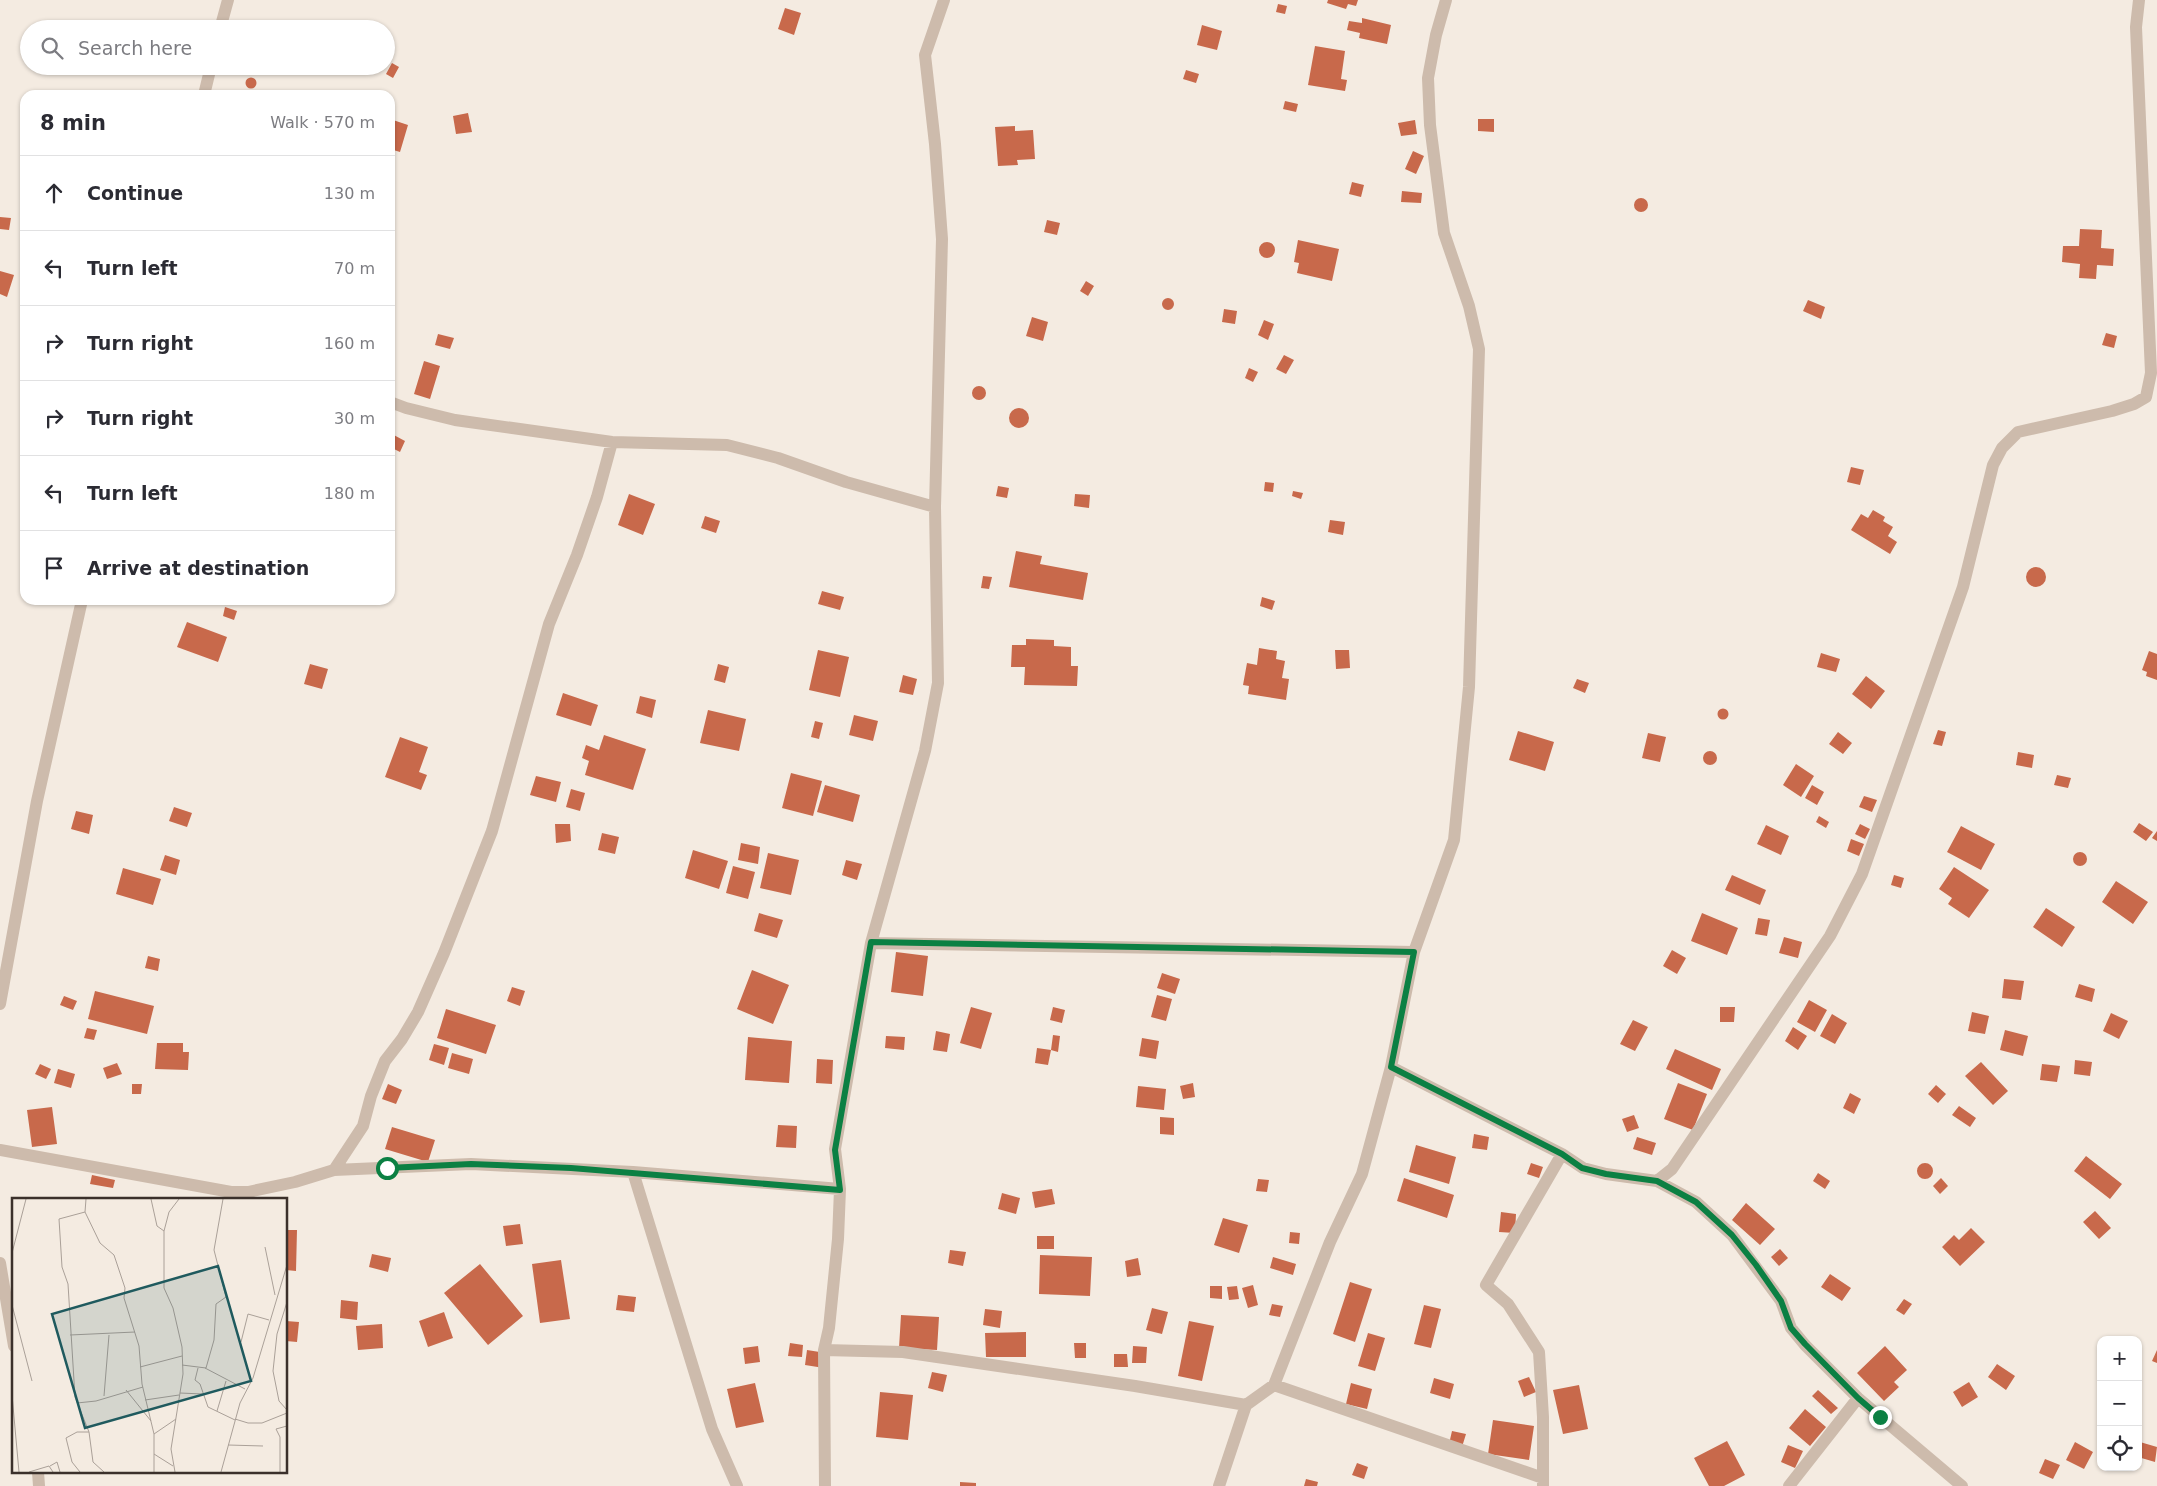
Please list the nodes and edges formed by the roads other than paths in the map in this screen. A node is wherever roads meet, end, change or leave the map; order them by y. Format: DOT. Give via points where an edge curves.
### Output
graph roads {
  1 [pos="228,0"];
  2 [pos="944,0"];
  3 [pos="1446,0"];
  4 [pos="2139,0"];
  5 [pos="222,20"];
  6 [pos="209,75"];
  7 [pos="205,90"];
  8 [pos="395,404"];
  9 [pos="612,442"];
  10 [pos="935,507"];
  11 [pos="81,605"];
  12 [pos="871,942"];
  13 [pos="1414,952"];
  14 [pos="0,1004"];
  15 [pos="1391,1067"];
  16 [pos="0,1150"];
  17 [pos="1562,1154"];
  18 [pos="334,1170"];
  19 [pos="633,1172"];
  20 [pos="1657,1181"];
  21 [pos="840,1190"];
  22 [pos="0,1263"];
  23 [pos="12,1334"];
  24 [pos="824,1350"];
  25 [pos="1274,1385"];
  26 [pos="1858,1398"];
  27 [pos="1246,1405"];
  28 [pos="1543,1482"];
  29 [pos="737,1486"];
  30 [pos="824,1486"];
  31 [pos="1219,1486"];
  32 [pos="1789,1486"];
  33 [pos="1962,1486"];
  1 -- 5 [label="street"];
  2 -- 10 [label="street" via="925,55 942,239"];
  3 -- 13 [label="street" via="1428,78 1430,125 1444,234 1469,306 1479,349 1469,687 1454,840"];
  4 -- 20 [label="street" via="2136,26 2151,373 2146,397 2112,411 2018,432 2002,448 1993,465 1963,587 1862,874 1830,936 1672,1170"];
  6 -- 7 [label="street"];
  8 -- 9 [label="street" via="455,420"];
  9 -- 10 [label="street" via="727,445"];
  9 -- 18 [label="street" via="580,548 548,624 492,831 418,1012 385,1062 363,1126"];
  10 -- 12 [label="street" via="938,683 925,751"];
  11 -- 14 [label="street" via="37,800"];
  12 -- 13 [label="street"];
  12 -- 21 [label="street" via="835,1150"];
  13 -- 15 [label="street"];
  15 -- 17 [label="street"];
  15 -- 25 [label="street" via="1362,1174 1330,1242"];
  16 -- 18 [label="street" via="231,1192 264,1189"];
  17 -- 20 [label="street" via="1582,1168"];
  17 -- 28 [label="street" via="1486,1285 1508,1304 1539,1352 1544,1424"];
  18 -- 19 [label="street" via="471,1164"];
  19 -- 21 [label="street"];
  19 -- 29 [label="street" via="712,1429"];
  20 -- 26 [label="street" via="1696,1202 1732,1235 1781,1301 1791,1328"];
  21 -- 24 [label="street" via="838,1239"];
  22 -- 23 [label="street"];
  24 -- 27 [label="street" via="903,1352"];
  24 -- 30 [label="street"];
  25 -- 27 [label="street"];
  25 -- 28 [label="street"];
  26 -- 32 [label="street"];
  26 -- 33 [label="street"];
  27 -- 31 [label="street"];
}
